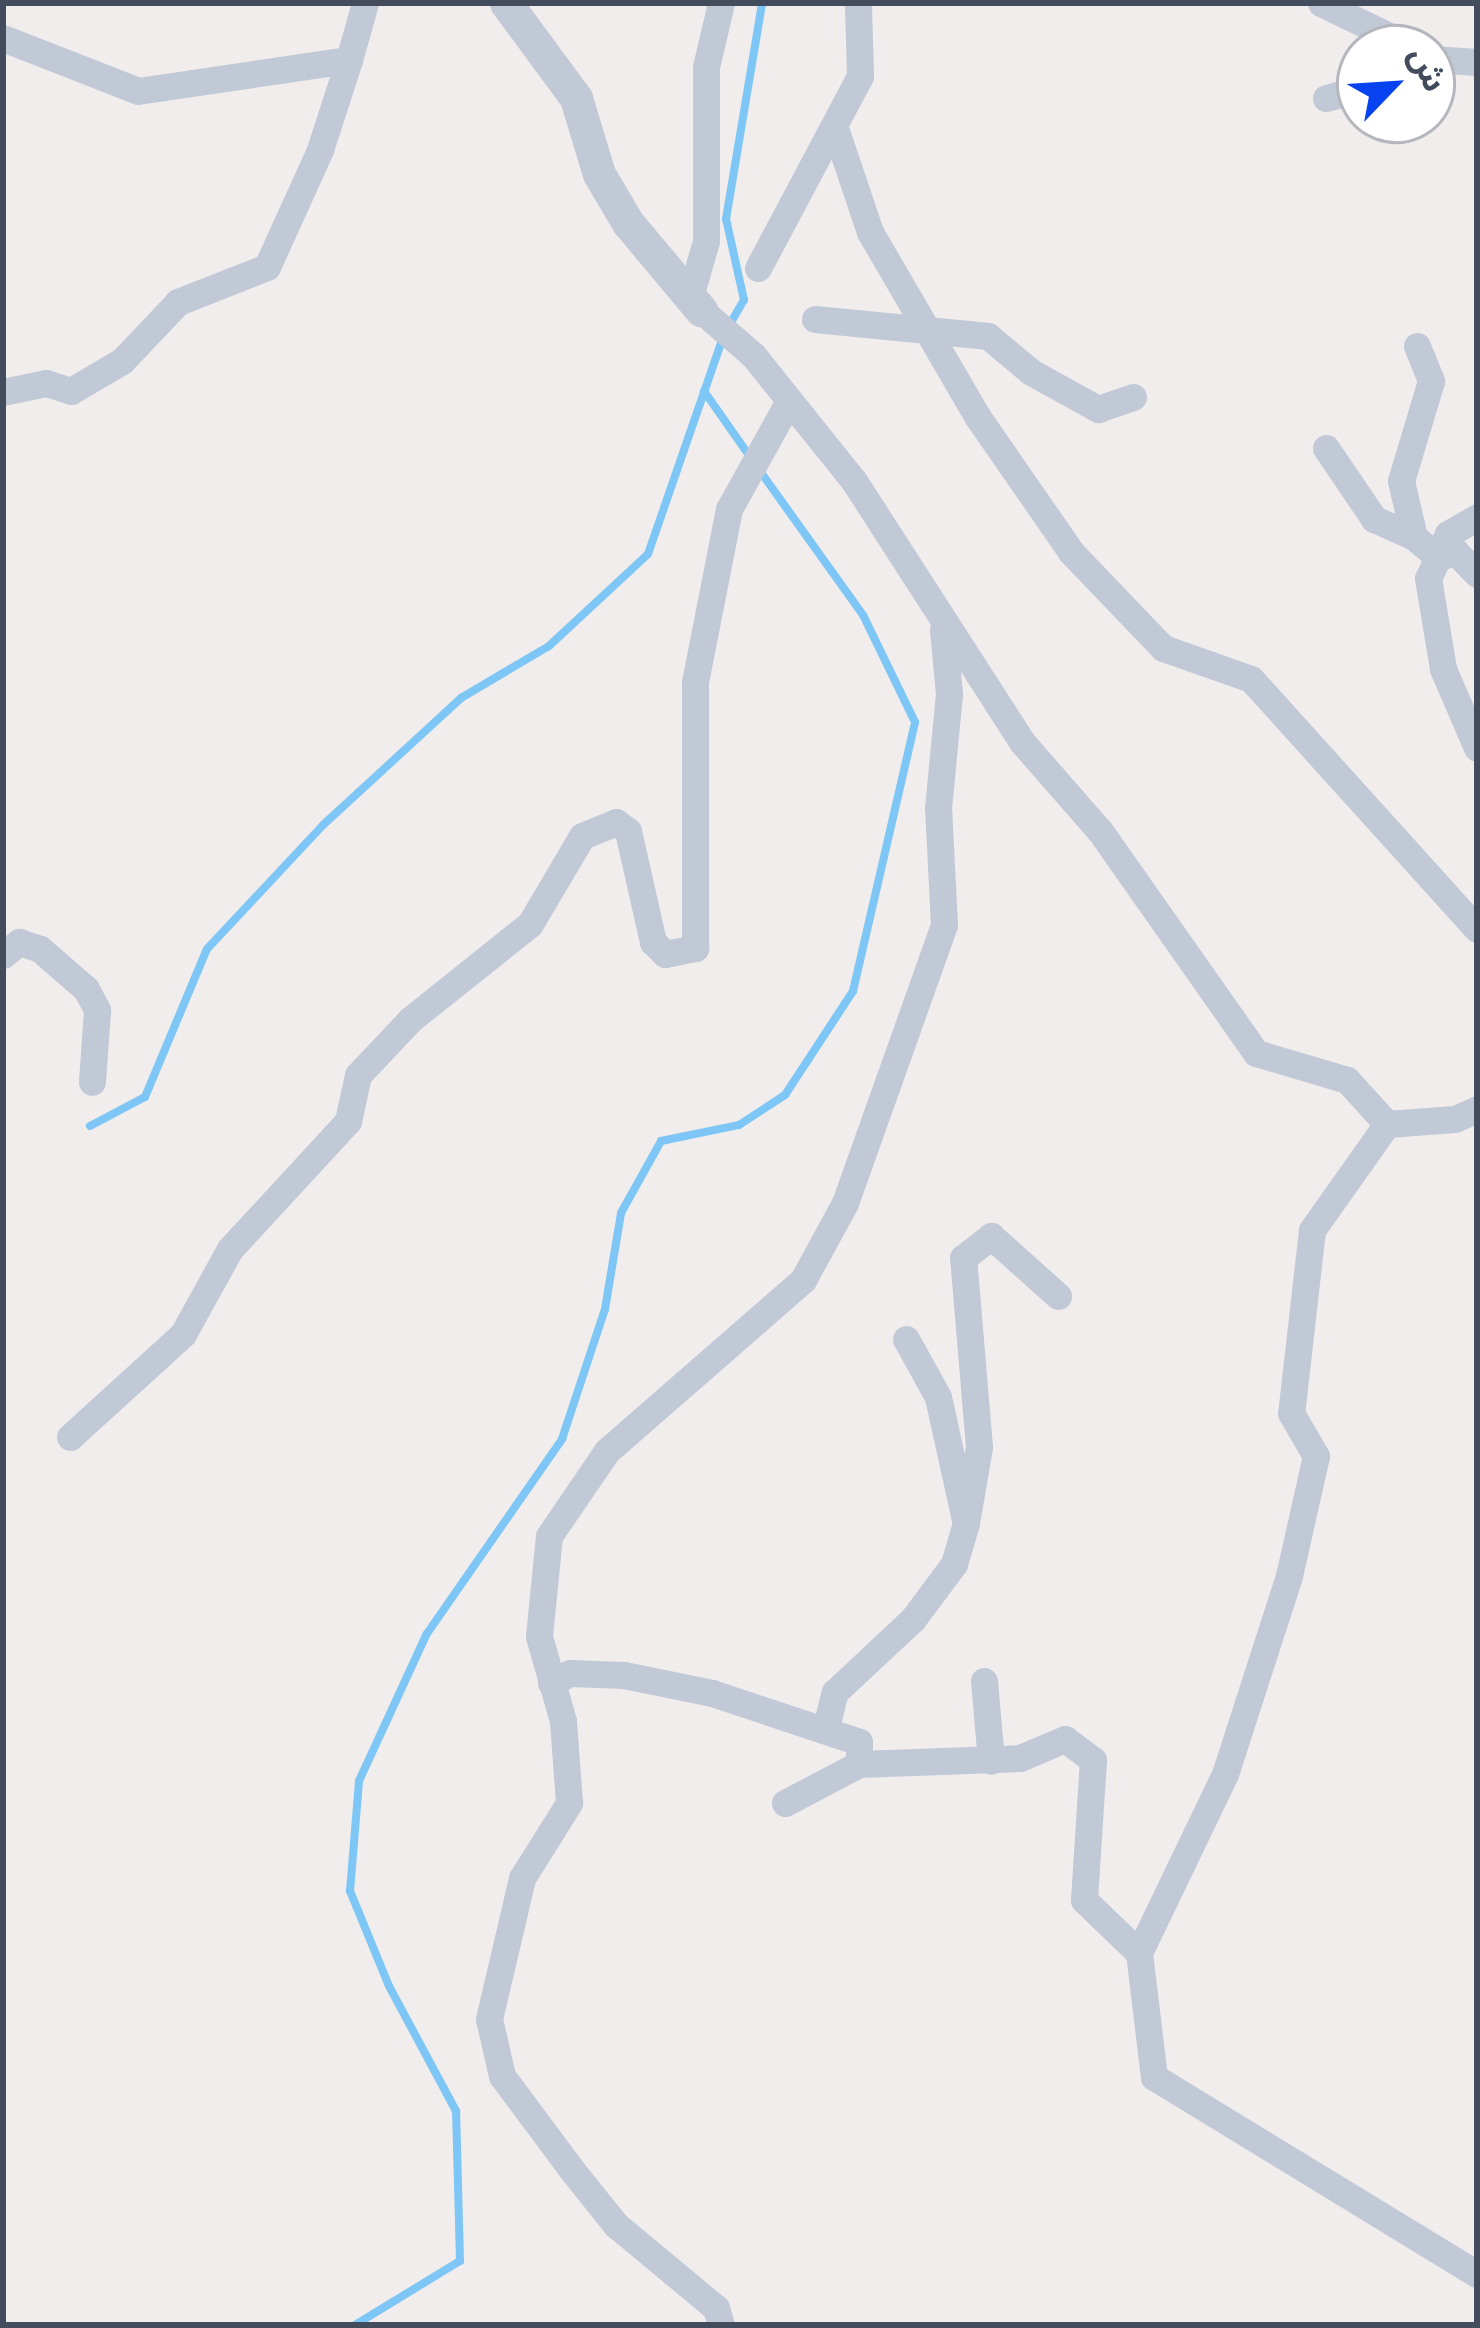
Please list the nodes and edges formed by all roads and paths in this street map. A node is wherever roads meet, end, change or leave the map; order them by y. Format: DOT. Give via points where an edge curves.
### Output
graph roads {
  1 [pos="365,3"];
  2 [pos="506,3"];
  3 [pos="721,3"];
  4 [pos="858,3"];
  5 [pos="1321,3"];
  6 [pos="1364,24"];
  7 [pos="3,38"];
  8 [pos="349,60"];
  9 [pos="1336,95"];
  10 [pos="1326,98"];
  11 [pos="835,128"];
  12 [pos="758,268"];
  13 [pos="695,305"];
  14 [pos="815,319"];
  15 [pos="928,326"];
  16 [pos="1418,346"];
  17 [pos="3,392"];
  18 [pos="1133,397"];
  19 [pos="786,406"];
  20 [pos="1326,448"];
  21 [pos="1477,517"];
  22 [pos="1414,537"];
  23 [pos="1438,557"];
  24 [pos="1477,574"];
  25 [pos="943,629"];
  26 [pos="1477,748"];
  27 [pos="1477,929"];
  28 [pos="3,955"];
  29 [pos="92,1082"];
  30 [pos="1477,1109"];
  31 [pos="1388,1124"];
  32 [pos="1058,1296"];
  33 [pos="906,1339"];
  34 [pos="70,1437"];
  35 [pos="966,1523"];
  36 [pos="984,1681"];
  37 [pos="551,1683"];
  38 [pos="826,1727"];
  39 [pos="991,1761"];
  40 [pos="859,1764"];
  41 [pos="785,1803"];
  42 [pos="1139,1953"];
  43 [pos="1477,2274"];
  44 [pos="722,2325"];
  1 -- 8 [label="street"];
  2 -- 13 [label="street" via="575,98 599,174 628,223"];
  3 -- 13 [label="street" via="706,68 706,241"];
  4 -- 11 [label="street" via="860,76"];
  5 -- 6 [label="street"];
  7 -- 8 [label="street" via="139,92"];
  8 -- 17 [label="street" via="320,150 266,267 178,302 122,361 71,391 46,383"];
  9 -- 10 [label="street"];
  11 -- 12 [label="street"];
  11 -- 15 [label="street" via="870,232"];
  13 -- 19 [label="street" via="753,355"];
  14 -- 15 [label="street"];
  15 -- 18 [label="street" via="988,336 1031,372 1098,409"];
  15 -- 27 [label="street" via="977,416 1071,552 1163,648 1251,679"];
  16 -- 22 [label="street" via="1431,381 1401,481"];
  19 -- 25 [label="street" via="854,481"];
  19 -- 34 [label="street" via="730,509 695,682 695,948 665,954 652,941 628,831 616,822 582,836 530,924 411,1019 358,1076 348,1121 230,1249 183,1334"];
  20 -- 22 [label="street" via="1374,519"];
  21 -- 23 [label="street" via="1448,533"];
  22 -- 23 [label="street"];
  23 -- 24 [label="street" via="1456,552"];
  23 -- 26 [label="street" via="1428,578 1443,669"];
  25 -- 31 [label="street" via="1022,742 1100,831 1256,1053 1347,1080"];
  25 -- 37 [label="street" via="944,925 875,1128 803,1280 607,1451 549,1536 538,1636"];
  28 -- 29 [label="street" via="19,942 40,949 86,988 97,1010"];
  30 -- 31 [label="street" via="1455,1119"];
  31 -- 42 [label="street" via="1312,1230 1291,1413 1316,1456 1289,1576 1226,1774"];
  32 -- 35 [label="street" via="992,1236 963,1258 979,1447"];
  33 -- 35 [label="street" via="938,1397"];
  35 -- 38 [label="street" via="954,1564 913,1619 835,1692"];
  36 -- 39 [label="street"];
  37 -- 38 [label="street" via="570,1673 624,1675"];
  37 -- 44 [label="street" via="563,1721 569,1803 523,1878 489,2019 502,2076 616,2225 716,2308"];
  38 -- 40 [label="street" via="859,1742"];
  39 -- 40 [label="street"];
  39 -- 42 [label="street" via="1065,1739 1093,1760 1084,1900"];
  40 -- 41 [label="street"];
  42 -- 43 [label="street" via="1154,2077"];
}
